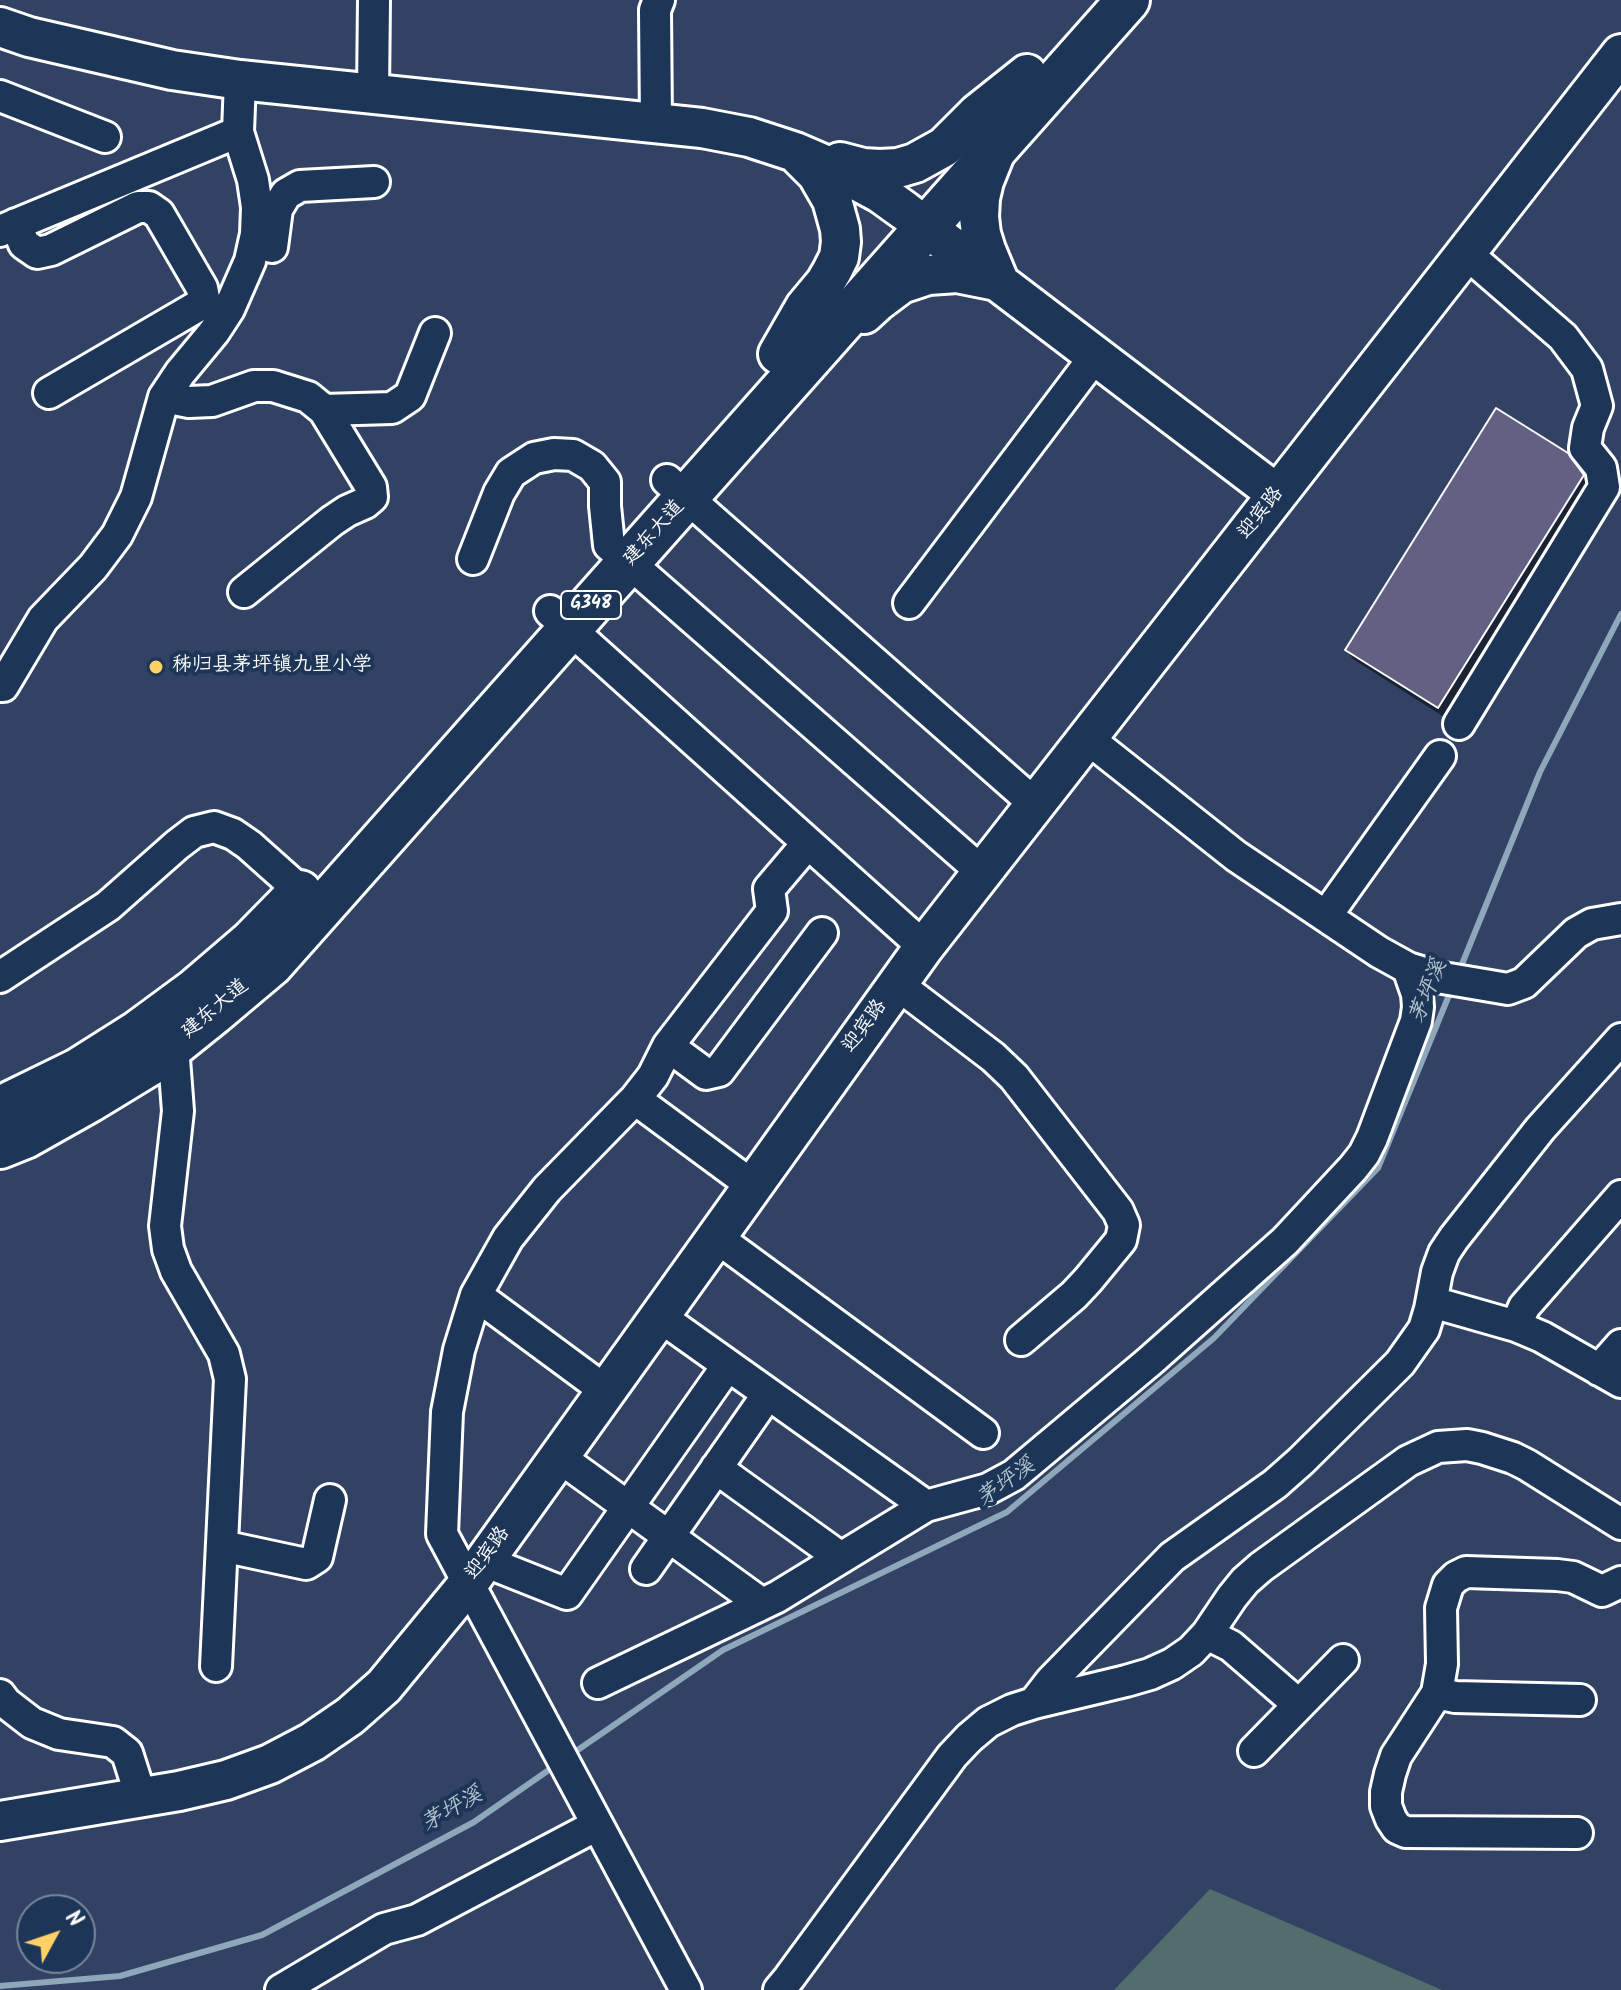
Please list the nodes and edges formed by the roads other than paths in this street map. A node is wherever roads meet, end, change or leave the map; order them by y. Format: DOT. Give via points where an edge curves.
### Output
graph roads {
  1 [pos="374,0"];
  2 [pos="659,0"];
  3 [pos="1093,0"];
  4 [pos="1128,0"];
  5 [pos="0,27"];
  6 [pos="1621,54"];
  7 [pos="1027,74"];
  8 [pos="240,80"];
  9 [pos="373,93"];
  10 [pos="0,96"];
  11 [pos="656,122"];
  12 [pos="238,132"];
  13 [pos="105,137"];
  14 [pos="999,146"];
  15 [pos="795,152"];
  16 [pos="374,182"];
  17 [pos="916,218"];
  18 [pos="8,228"];
  19 [pos="1466,253"];
  20 [pos="1000,282"];
  21 [pos="241,283"];
  22 [pos="435,333"];
  23 [pos="1096,355"];
  24 [pos="789,362"];
  25 [pos="49,393"];
  26 [pos="164,397"];
  27 [pos="324,410"];
  28 [pos="677,489"];
  29 [pos="1277,494"];
  30 [pos="619,554"];
  31 [pos="473,559"];
  32 [pos="244,592"];
  33 [pos="909,603"];
  34 [pos="560,620"];
  35 [pos="1,687"];
  36 [pos="1459,724"];
  37 [pos="1087,738"];
  38 [pos="1440,756"];
  39 [pos="1035,804"];
  40 [pos="808,843"];
  41 [pos="982,872"];
  42 [pos="311,900"];
  43 [pos="1326,916"];
  44 [pos="1621,919"];
  45 [pos="822,933"];
  46 [pos="924,947"];
  47 [pos="1408,968"];
  48 [pos="0,977"];
  49 [pos="897,984"];
  50 [pos="165,1032"];
  51 [pos="1621,1039"];
  52 [pos="668,1046"];
  53 [pos="635,1099"];
  54 [pos="0,1108"];
  55 [pos="0,1147"];
  56 [pos="753,1186"];
  57 [pos="1621,1196"];
  58 [pos="716,1237"];
  59 [pos="476,1295"];
  60 [pos="1432,1302"];
  61 [pos="659,1316"];
  62 [pos="1516,1326"];
  63 [pos="1021,1340"];
  64 [pos="1621,1345"];
  65 [pos="728,1365"];
  66 [pos="1610,1376"];
  67 [pos="606,1391"];
  68 [pos="768,1394"];
  69 [pos="983,1433"];
  70 [pos="559,1457"];
  71 [pos="716,1468"];
  72 [pos="330,1500"];
  73 [pos="628,1506"];
  74 [pos="926,1506"];
  75 [pos="1621,1524"];
  76 [pos="669,1536"];
  77 [pos="222,1546"];
  78 [pos="841,1558"];
  79 [pos="646,1569"];
  80 [pos="476,1572"];
  81 [pos="1621,1582"];
  82 [pos="762,1604"];
  83 [pos="1207,1634"];
  84 [pos="1343,1660"];
  85 [pos="216,1666"];
  86 [pos="598,1683"];
  87 [pos="1437,1693"];
  88 [pos="0,1695"];
  89 [pos="1580,1700"];
  90 [pos="1034,1703"];
  91 [pos="1299,1705"];
  92 [pos="1254,1751"];
  93 [pos="141,1797"];
  94 [pos="591,1813"];
  95 [pos="0,1821"];
  96 [pos="1577,1833"];
  97 [pos="281,1990"];
  98 [pos="686,1990"];
  99 [pos="779,1990"];
  1 -- 9 [label="street"];
  2 -- 11 [label="street"];
  3 -- 7 [label="highway, 建东大道 / G348"];
  4 -- 14 [label="highway, 建东大道 / G348"];
  5 -- 8 [label="main road" via="101,55"];
  6 -- 19 [label="main road, 迎宾路"];
  7 -- 15 [label="main road" via="944,147 915,163 863,168"];
  7 -- 17 [label="highway, 建东大道 / G348"];
  8 -- 9 [label="main road"];
  8 -- 12 [label="street"];
  9 -- 11 [label="main road"];
  10 -- 13 [label="street"];
  11 -- 15 [label="main road" via="749,137"];
  12 -- 18 [label="street"];
  12 -- 21 [label="street" via="257,207 256,234"];
  14 -- 17 [label="highway, 建东大道 / G348"];
  14 -- 20 [label="main road" via="984,181 979,217"];
  15 -- 17 [label="main road" via="853,178"];
  15 -- 24 [label="main road" via="826,186 841,242 832,271 805,307"];
  16 -- 21 [label="street" via="300,186 286,194 277,209 270,262 260,278"];
  17 -- 20 [label="main road"];
  17 -- 24 [label="highway, 建东大道 / G348"];
  18 -- 25 [label="street" via="37,253 138,207 149,207 159,214 202,288 204,298 198,306"];
  19 -- 29 [label="main road, 迎宾路"];
  19 -- 36 [label="street" via="1563,337 1587,369 1597,406 1585,448 1601,468 1604,487"];
  20 -- 23 [label="main road"];
  20 -- 24 [label="main road" via="957,273 913,278 889,292 845,335"];
  21 -- 26 [label="street" via="214,332"];
  22 -- 27 [label="street" via="410,396 392,408"];
  23 -- 29 [label="main road"];
  23 -- 33 [label="street"];
  24 -- 28 [label="highway, 建东大道 / G348"];
  26 -- 27 [label="street" via="212,401 254,386 273,386 308,397"];
  26 -- 35 [label="street" via="136,497 117,535 43,619"];
  27 -- 32 [label="street" via="372,497 332,521"];
  28 -- 30 [label="highway, 建东大道 / G348"];
  28 -- 39 [label="street"];
  29 -- 37 [label="main road, 迎宾路"];
  30 -- 31 [label="street" via="605,506 605,482 573,455 554,454 534,458 511,473"];
  30 -- 34 [label="highway, 建东大道 / G348"];
  30 -- 41 [label="street"];
  34 -- 40 [label="street"];
  34 -- 42 [label="highway, 建东大道 / G348"];
  37 -- 39 [label="main road, 迎宾路"];
  37 -- 43 [label="street" via="1219,843"];
  38 -- 43 [label="street"];
  39 -- 41 [label="main road, 迎宾路"];
  40 -- 46 [label="street"];
  40 -- 52 [label="street" via="769,889 772,911"];
  41 -- 46 [label="main road, 迎宾路"];
  42 -- 48 [label="street" via="249,845 214,827 194,832 108,906"];
  42 -- 50 [label="highway, 建东大道 / G348" via="271,965"];
  43 -- 47 [label="street"];
  44 -- 47 [label="street" via="1576,933 1524,983 1508,989"];
  45 -- 52 [label="street" via="719,1071 706,1074"];
  46 -- 49 [label="main road, 迎宾路"];
  47 -- 74 [label="street" via="1417,994 1416,1021 1372,1138 1353,1168 1285,1241 1014,1475 988,1489"];
  49 -- 56 [label="main road, 迎宾路"];
  49 -- 63 [label="street" via="1014,1077 1124,1225 1121,1240 1088,1280"];
  50 -- 54 [label="highway, 建东大道 / G348" via="138,1032 78,1070"];
  50 -- 55 [label="highway, 建东大道 / G348" via="153,1062"];
  50 -- 77 [label="street" via="178,1111 165,1226 168,1249 224,1354 230,1379"];
  51 -- 60 [label="street" via="1540,1129 1454,1238 1437,1272"];
  52 -- 53 [label="street"];
  53 -- 56 [label="street"];
  53 -- 59 [label="street" via="547,1189 508,1238"];
  56 -- 58 [label="main road, 迎宾路"];
  57 -- 62 [label="street" via="1524,1307"];
  58 -- 61 [label="main road, 迎宾路"];
  58 -- 69 [label="street"];
  59 -- 67 [label="street"];
  59 -- 80 [label="street" via="447,1412 442,1534"];
  60 -- 62 [label="street"];
  60 -- 90 [label="street" via="1424,1329 1386,1378 1275,1484 1172,1557"];
  61 -- 65 [label="street"];
  61 -- 67 [label="main road, 迎宾路"];
  62 -- 66 [label="street"];
  64 -- 66 [label="street"];
  65 -- 68 [label="street"];
  65 -- 73 [label="street"];
  67 -- 70 [label="main road, 迎宾路"];
  68 -- 71 [label="street"];
  68 -- 74 [label="street"];
  70 -- 73 [label="street"];
  70 -- 80 [label="main road, 迎宾路"];
  71 -- 76 [label="street"];
  71 -- 78 [label="street"];
  72 -- 77 [label="street" via="317,1557 306,1564"];
  73 -- 76 [label="street"];
  73 -- 80 [label="street" via="567,1594"];
  74 -- 78 [label="street"];
  75 -- 83 [label="street" via="1513,1458 1467,1445 1438,1447 1408,1461 1261,1567"];
  76 -- 79 [label="street"];
  76 -- 82 [label="street"];
  77 -- 85 [label="street"];
  78 -- 82 [label="street"];
  80 -- 93 [label="main road, 迎宾路" via="384,1686 312,1742 226,1780"];
  80 -- 94 [label="street" via="532,1703"];
  81 -- 87 [label="street" via="1602,1591 1557,1575 1466,1572 1456,1577 1441,1608"];
  82 -- 86 [label="street"];
  83 -- 90 [label="street" via="1191,1651 1150,1674"];
  83 -- 91 [label="street" via="1231,1646"];
  84 -- 91 [label="street"];
  87 -- 89 [label="street"];
  87 -- 96 [label="street" via="1390,1774 1386,1806 1397,1828"];
  88 -- 93 [label="street" via="32,1723 59,1734 113,1742 127,1753"];
  90 -- 99 [label="street" via="988,1722 952,1756"];
  91 -- 92 [label="street"];
  93 -- 95 [label="main road, 迎宾路"];
  94 -- 97 [label="street" via="417,1920 384,1929"];
  94 -- 98 [label="street"];
}
